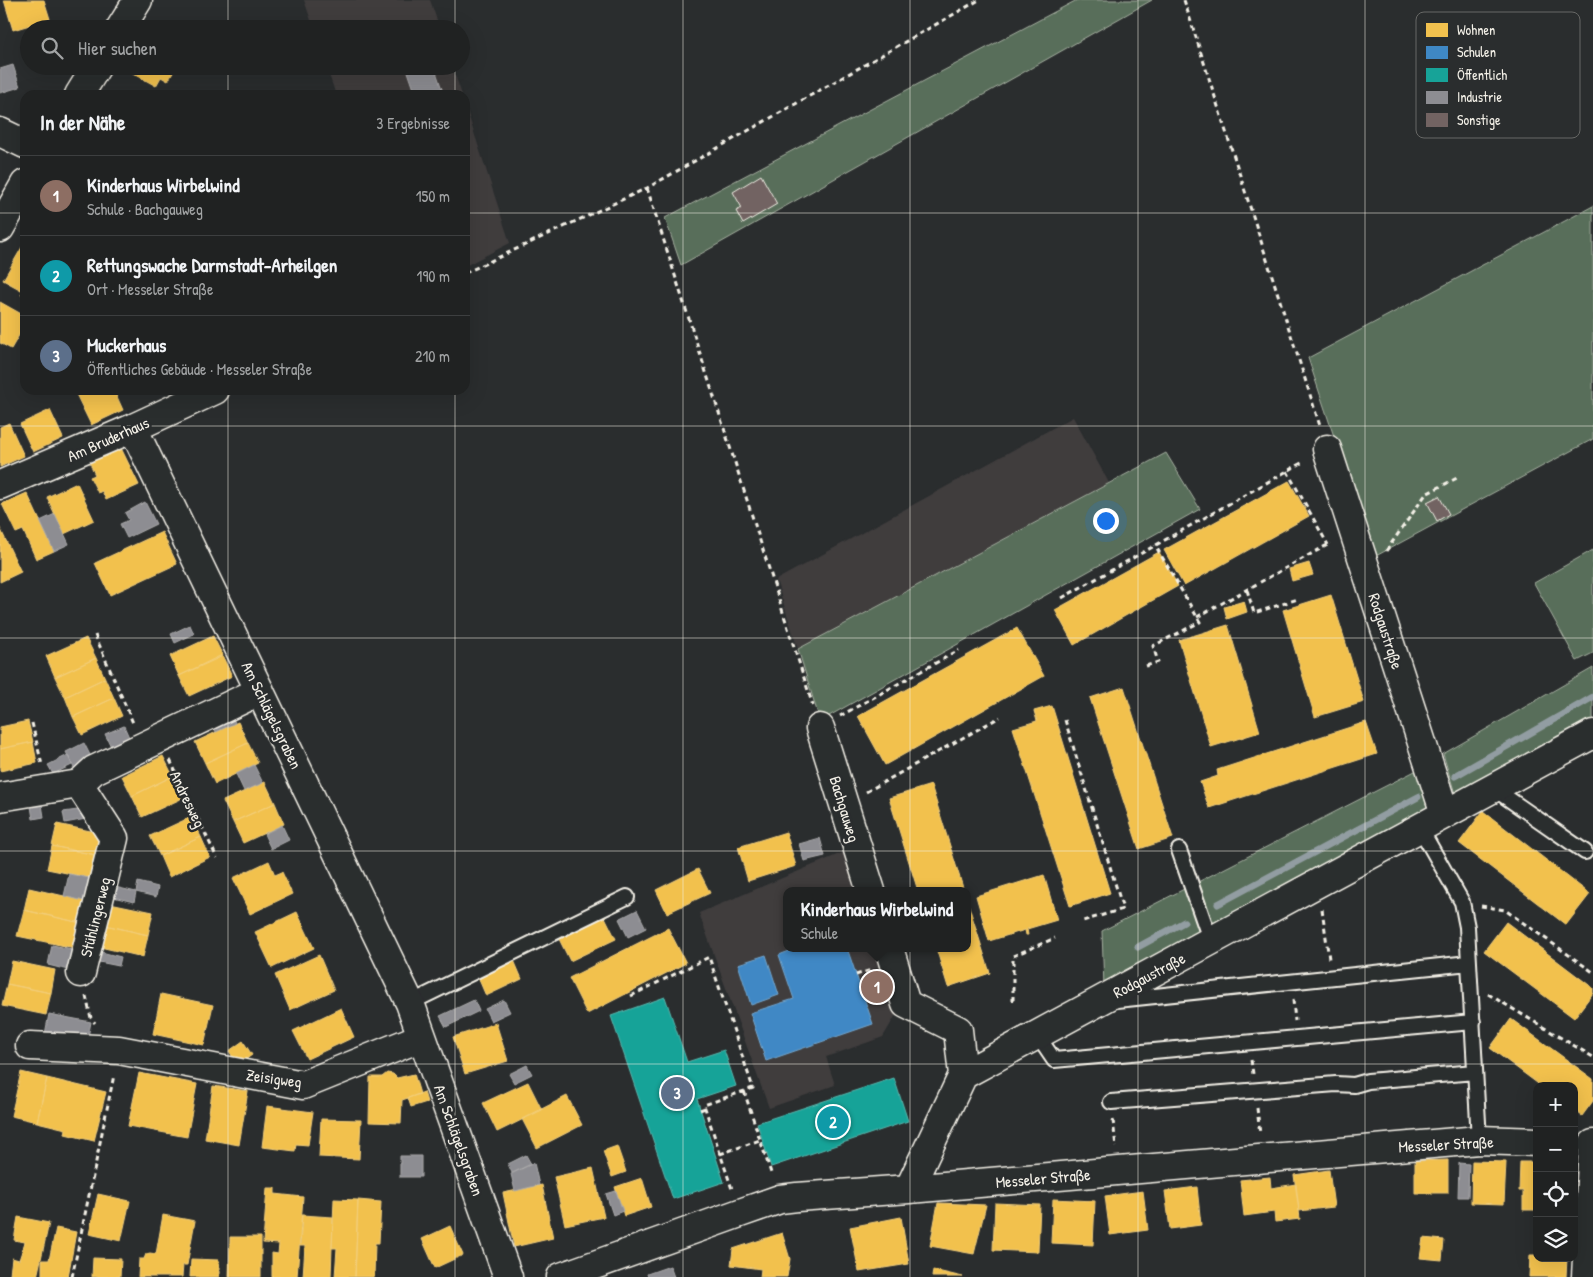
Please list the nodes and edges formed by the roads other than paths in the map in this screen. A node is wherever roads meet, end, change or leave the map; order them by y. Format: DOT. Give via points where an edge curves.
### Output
graph roads {
  1 [pos="138,0"];
  2 [pos="126,20"];
  3 [pos="91,75"];
  4 [pos="82,90"];
  5 [pos="0,132"];
  6 [pos="20,142"];
  7 [pos="20,193"];
  8 [pos="0,228"];
  9 [pos="203,395"];
  10 [pos="133,428"];
  11 [pos="1327,449"];
  12 [pos="0,485"];
  13 [pos="260,691"];
  14 [pos="820,728"];
  15 [pos="1593,734"];
  16 [pos="79,784"];
  17 [pos="1493,788"];
  18 [pos="0,798"];
  19 [pos="1445,814"];
  20 [pos="1420,828"];
  21 [pos="1179,850"];
  22 [pos="1586,852"];
  23 [pos="870,887"];
  24 [pos="627,897"];
  25 [pos="1211,942"];
  26 [pos="890,952"];
  27 [pos="1469,963"];
  28 [pos="81,974"];
  29 [pos="1100,1002"];
  30 [pos="410,1003"];
  31 [pos="1473,1022"];
  32 [pos="1037,1035"];
  33 [pos="422,1037"];
  34 [pos="30,1046"];
  35 [pos="1475,1072"];
  36 [pos="963,1075"];
  37 [pos="1111,1102"];
  38 [pos="1479,1140"];
  39 [pos="1533,1142"];
  40 [pos="1578,1143"];
  41 [pos="1593,1143"];
  42 [pos="909,1189"];
  43 [pos="508,1277"];
  44 [pos="561,1277"];
  45 [pos="1586,1277"];
  1 -- 2 [label="street"];
  3 -- 4 [label="street"];
  5 -- 6 [label="street"];
  7 -- 8 [label="street"];
  9 -- 10 [label="street, Am Bruderhaus"];
  10 -- 12 [label="street, Am Bruderhaus"];
  10 -- 13 [label="street, Am Schlägelsgraben"];
  11 -- 19 [label="street, Rodgaustraße"];
  13 -- 16 [label="street" via="94,770"];
  13 -- 30 [label="street, Am Schlägelsgraben"];
  14 -- 23 [label="street, Bachgauweg"];
  15 -- 17 [label="street, Rodgaustraße"];
  16 -- 18 [label="street"];
  16 -- 28 [label="street, Stühlingerweg" via="114,838"];
  17 -- 19 [label="street, Rodgaustraße"];
  17 -- 22 [label="lane"];
  19 -- 20 [label="street, Rodgaustraße"];
  20 -- 25 [label="street, Rodgaustraße"];
  20 -- 27 [label="lane" via="1462,902"];
  21 -- 25 [label="lane"];
  24 -- 30 [label="lane"];
  25 -- 29 [label="street, Rodgaustraße"];
  26 -- 36 [label="street" via="906,1004 958,1030"];
  27 -- 29 [label="lane"];
  27 -- 31 [label="lane"];
  29 -- 32 [label="street, Rodgaustraße"];
  30 -- 33 [label="street, Am Schlägelsgraben"];
  31 -- 32 [label="lane" via="1054,1060"];
  31 -- 35 [label="lane"];
  32 -- 36 [label="street, Rodgaustraße"];
  33 -- 34 [label="street, Zeisigweg" via="303,1085 119,1050"];
  33 -- 43 [label="street, Am Schlägelsgraben"];
  35 -- 37 [label="lane" via="1368,1081 1354,1086 1336,1084"];
  35 -- 38 [label="lane"];
  36 -- 42 [label="street"];
  38 -- 39 [label="street, Messeler Straße"];
  38 -- 42 [label="street, Messeler Straße"];
  40 -- 41 [label="street"];
  41 -- 45 [label="street"];
  42 -- 44 [label="street, Messeler Straße" via="780,1200"];
}
